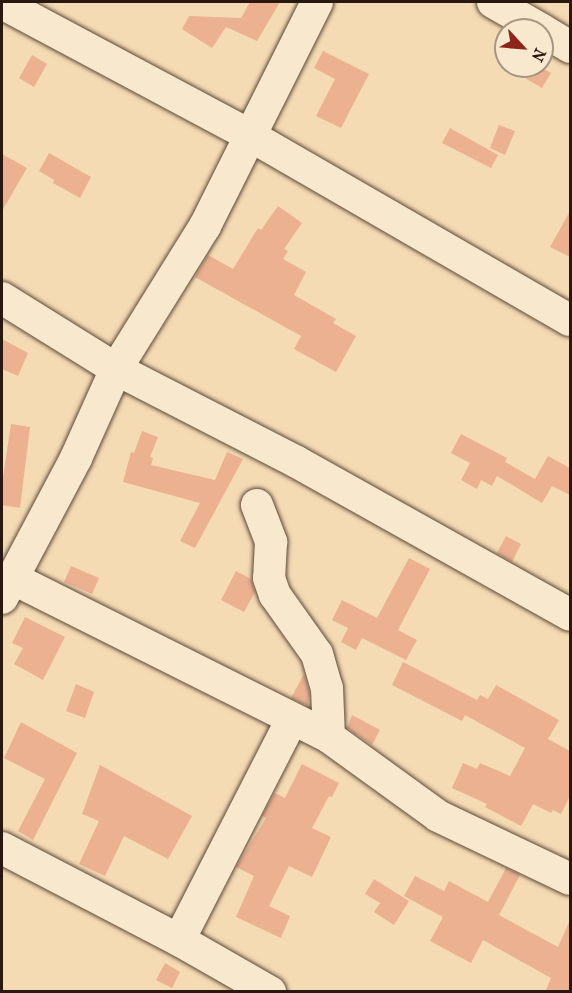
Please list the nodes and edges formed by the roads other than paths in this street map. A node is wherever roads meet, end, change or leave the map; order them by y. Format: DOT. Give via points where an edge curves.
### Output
graph roads {
  1 [pos="317,2"];
  2 [pos="493,2"];
  3 [pos="14,6"];
  4 [pos="521,18"];
  5 [pos="554,37"];
  6 [pos="570,47"];
  7 [pos="249,135"];
  8 [pos="2,298"];
  9 [pos="570,320"];
  10 [pos="116,369"];
  11 [pos="257,505"];
  12 [pos="7,588"];
  13 [pos="570,615"];
  14 [pos="292,719"];
  15 [pos="329,737"];
  16 [pos="2,848"];
  17 [pos="570,879"];
  18 [pos="179,940"];
  19 [pos="270,992"];
  1 -- 7 [label="street"];
  2 -- 4 [label="street"];
  3 -- 7 [label="street"];
  5 -- 6 [label="street"];
  7 -- 9 [label="street"];
  7 -- 10 [label="street" via="204,226"];
  8 -- 10 [label="street"];
  10 -- 12 [label="street" via="76,458"];
  10 -- 13 [label="street" via="295,461"];
  11 -- 15 [label="street" via="271,542 269,578 275,595 317,654 327,688"];
  12 -- 14 [label="street"];
  14 -- 15 [label="street"];
  14 -- 18 [label="street"];
  15 -- 17 [label="street" via="438,816"];
  16 -- 18 [label="street"];
  18 -- 19 [label="street"];
}
